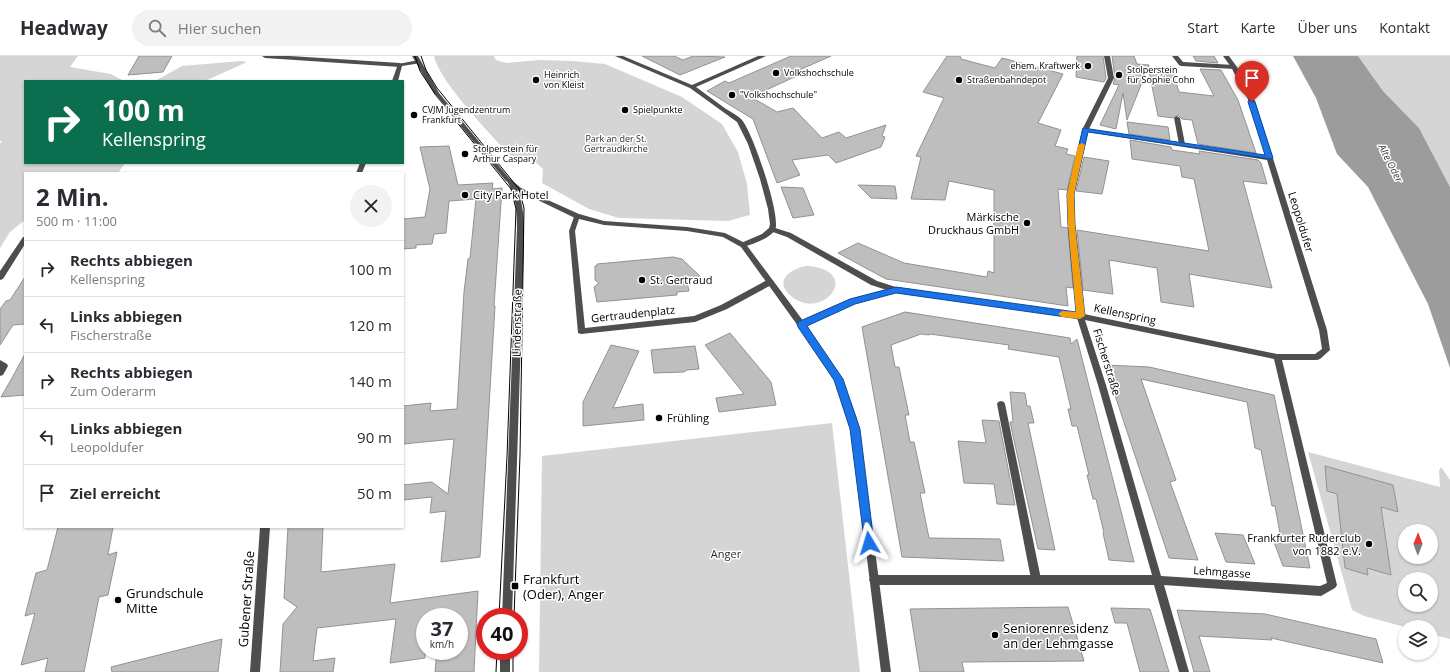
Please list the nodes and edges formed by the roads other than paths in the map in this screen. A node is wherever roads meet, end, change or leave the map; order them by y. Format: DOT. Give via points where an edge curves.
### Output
graph roads {
  1 [pos="265,56"];
  2 [pos="415,56"];
  3 [pos="618,56"];
  4 [pos="763,56"];
  5 [pos="1107,56"];
  6 [pos="1175,56"];
  7 [pos="1226,56"];
  8 [pos="420,59"];
  9 [pos="400,65"];
  10 [pos="1234,67"];
  11 [pos="395,80"];
  12 [pos="692,87"];
  13 [pos="1177,118"];
  14 [pos="1086,130"];
  15 [pos="1182,144"];
  16 [pos="1269,158"];
  17 [pos="511,183"];
  18 [pos="577,216"];
  19 [pos="772,229"];
  20 [pos="24,241"];
  21 [pos="743,245"];
  22 [pos="0,277"];
  23 [pos="770,282"];
  24 [pos="896,290"];
  25 [pos="1080,316"];
  26 [pos="801,324"];
  27 [pos="1277,357"];
  28 [pos="0,363"];
  29 [pos="0,373"];
  30 [pos="1001,404"];
  31 [pos="265,528"];
  32 [pos="1036,579"];
  33 [pos="874,580"];
  34 [pos="1158,580"];
  35 [pos="507,608"];
  36 [pos="505,660"];
  37 [pos="255,672"];
  38 [pos="504,672"];
  39 [pos="886,672"];
  40 [pos="1184,672"];
  1 -- 9 [label="street"];
  2 -- 8 [label="street, Lindenstraße"];
  3 -- 12 [label="street"];
  4 -- 12 [label="street"];
  5 -- 14 [label="street, Fischerstraße" via="1110,78"];
  6 -- 10 [label="street" via="1181,64"];
  7 -- 10 [label="street, Leopoldufer"];
  8 -- 9 [label="street"];
  8 -- 17 [label="street, Lindenstraße" via="426,77 437,94"];
  9 -- 11 [label="street"];
  10 -- 16 [label="street, Leopoldufer" via="1252,102"];
  12 -- 19 [label="street" via="740,121 763,178 772,209"];
  13 -- 15 [label="street"];
  14 -- 15 [label="street"];
  14 -- 25 [label="street, Fischerstraße" via="1070,194"];
  15 -- 16 [label="street"];
  16 -- 27 [label="street, Leopoldufer" via="1323,330 1326,350 1317,357"];
  17 -- 18 [label="street"];
  17 -- 35 [label="street, Lindenstraße" via="520,209 520,231"];
  18 -- 21 [label="street" via="604,224 687,229 725,236"];
  18 -- 23 [label="street, Gertraudenplatz" via="572,231 581,330 695,319 724,307"];
  19 -- 21 [label="street" via="764,236"];
  19 -- 24 [label="street, Kellenspring" via="789,235 874,283"];
  20 -- 22 [label="street"];
  21 -- 23 [label="street"];
  23 -- 26 [label="street"];
  24 -- 25 [label="street, Kellenspring"];
  24 -- 26 [label="street, Kellenspring" via="853,301"];
  25 -- 27 [label="street, Kellenspring"];
  25 -- 34 [label="street, Fischerstraße"];
  26 -- 33 [label="street" via="838,379 852,416"];
  27 -- 34 [label="street, Lehmgasse" via="1332,585 1321,591"];
  28 -- 29 [label="street" via="4,366"];
  30 -- 32 [label="street"];
  31 -- 37 [label="street, Gubener Straße"];
  32 -- 33 [label="street, Lehmgasse"];
  32 -- 34 [label="street, Lehmgasse"];
  33 -- 39 [label="street"];
  34 -- 40 [label="street, Fischerstraße"];
  36 -- 38 [label="street"];
}
